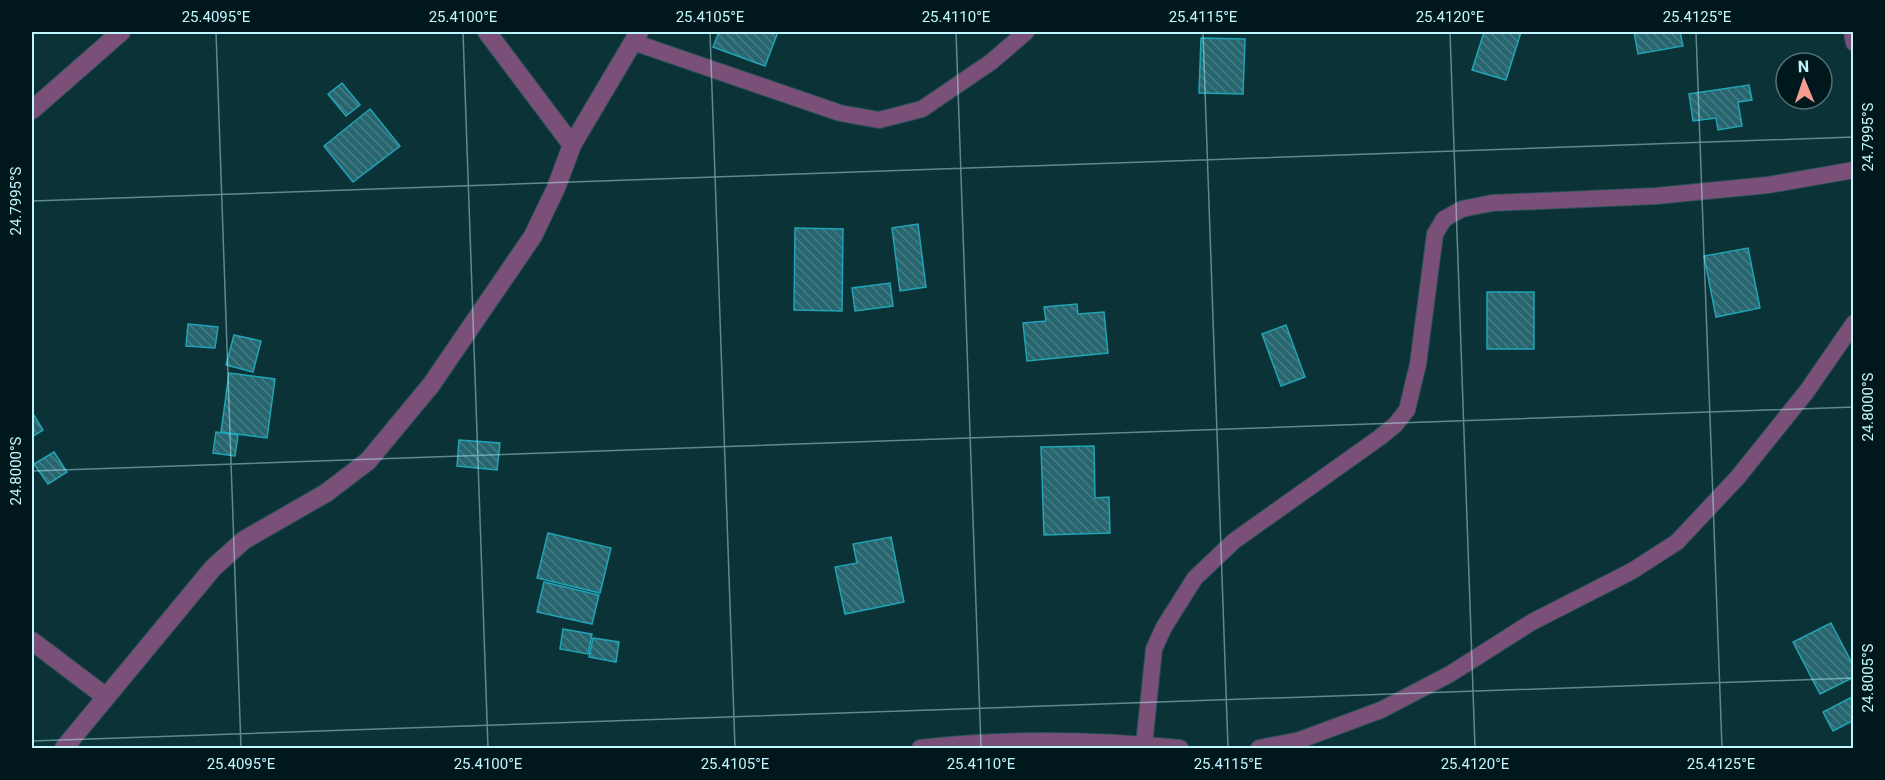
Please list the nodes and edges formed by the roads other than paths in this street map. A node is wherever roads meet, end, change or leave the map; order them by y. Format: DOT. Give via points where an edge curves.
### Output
graph roads {
  1 [pos="121,32"];
  2 [pos="486,32"];
  3 [pos="1026,32"];
  4 [pos="1852,32"];
  5 [pos="636,37"];
  6 [pos="1854,43"];
  7 [pos="32,110"];
  8 [pos="572,145"];
  9 [pos="1854,170"];
  10 [pos="1854,323"];
  11 [pos="32,641"];
  12 [pos="106,697"];
  13 [pos="1144,744"];
  14 [pos="64,748"];
  15 [pos="920,748"];
  16 [pos="1180,748"];
  17 [pos="1259,748"];
  1 -- 7 [label="street"];
  2 -- 8 [label="street"];
  3 -- 5 [label="lane" via="991,62 922,108 879,120 840,113"];
  4 -- 6 [label="lane"];
  5 -- 8 [label="street"];
  8 -- 12 [label="street" via="533,236 431,385 368,461 326,493 244,540 213,568"];
  9 -- 13 [label="lane" via="1768,185 1656,196 1492,203 1462,208 1444,219 1435,234 1418,364 1407,410 1379,438 1234,541 1195,578 1154,648"];
  10 -- 17 [label="lane" via="1807,391 1738,477 1677,542 1632,571 1532,622 1450,674 1381,710 1300,740"];
  11 -- 12 [label="street"];
  12 -- 14 [label="street"];
  13 -- 15 [label="lane" via="1031,741"];
  13 -- 16 [label="lane"];
}
